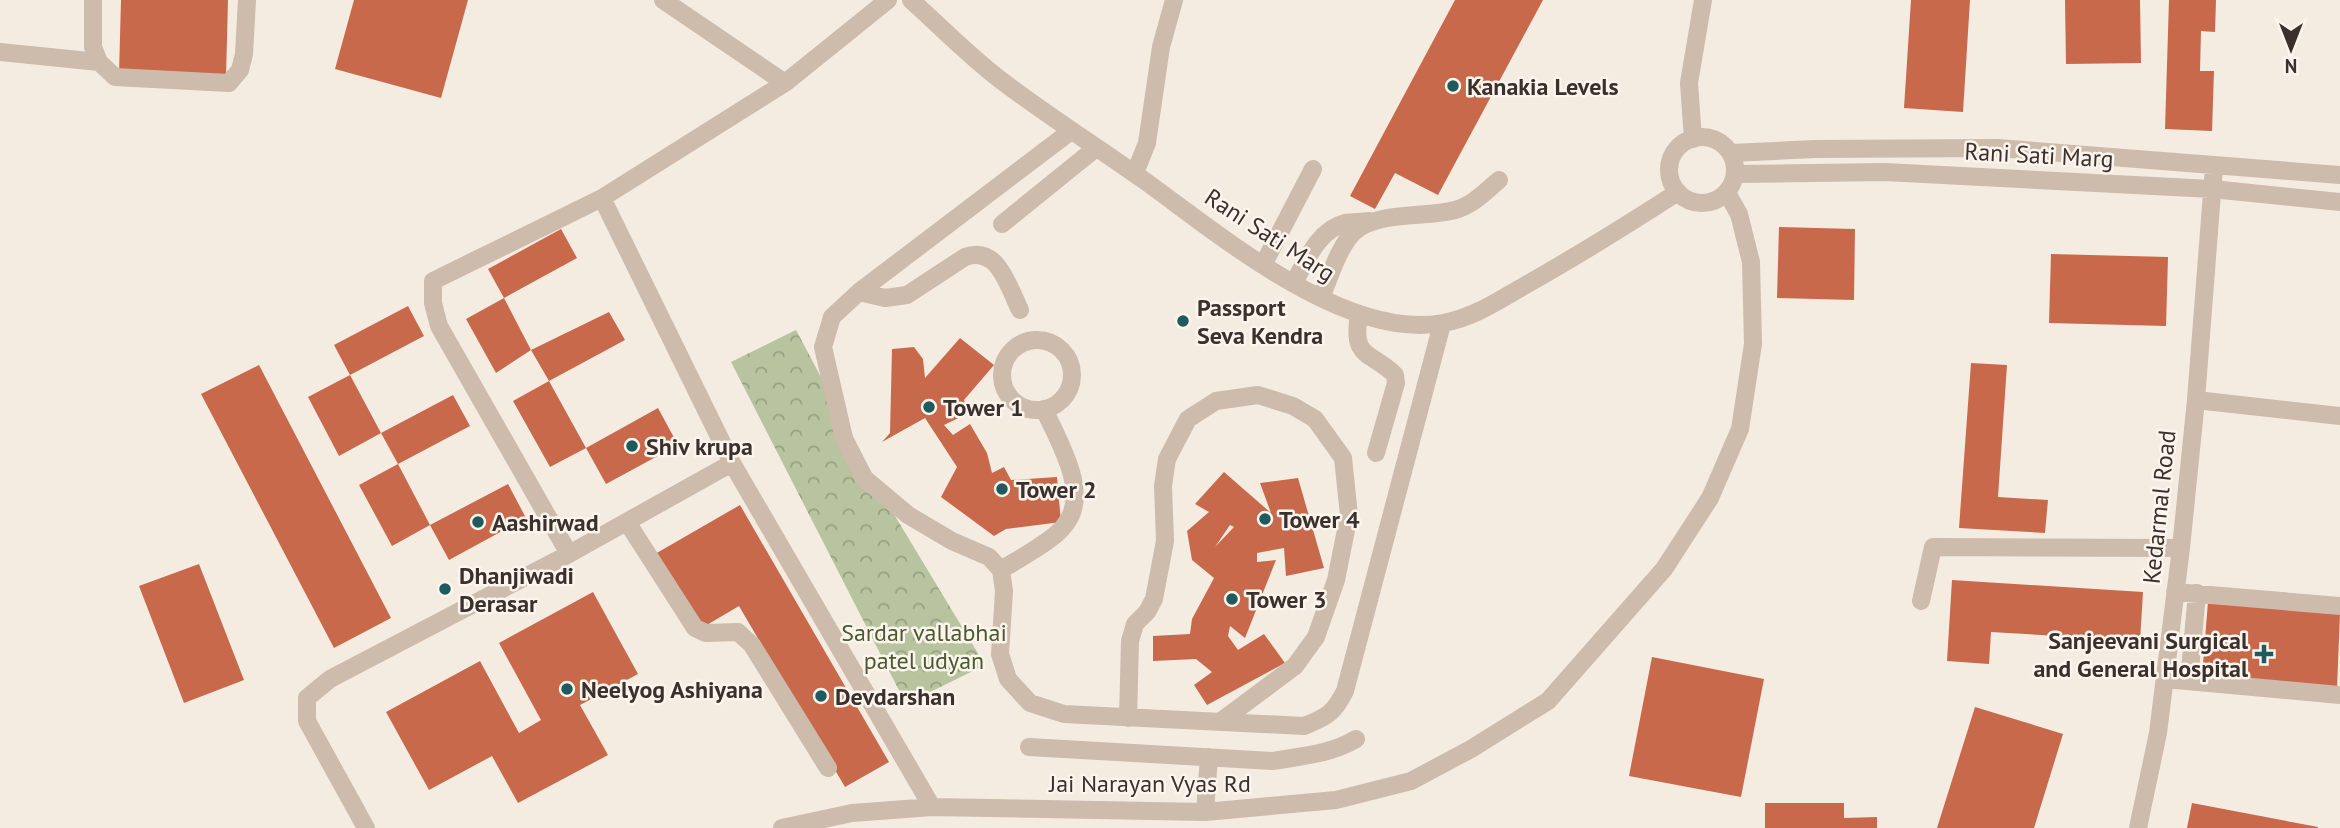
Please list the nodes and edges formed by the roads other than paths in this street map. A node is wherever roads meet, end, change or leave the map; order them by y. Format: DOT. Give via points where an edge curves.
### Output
graph roads {
  1 [pos="93,0"];
  2 [pos="247,0"];
  3 [pos="663,0"];
  4 [pos="888,0"];
  5 [pos="911,0"];
  6 [pos="1174,0"];
  7 [pos="1703,0"];
  8 [pos="0,52"];
  9 [pos="99,62"];
  10 [pos="785,83"];
  11 [pos="1071,131"];
  12 [pos="1693,139"];
  13 [pos="1096,148"];
  14 [pos="1990,148"];
  15 [pos="1875,149"];
  16 [pos="1794,150"];
  17 [pos="1731,153"];
  18 [pos="2214,167"];
  19 [pos="1312,170"];
  20 [pos="1873,172"];
  21 [pos="1135,173"];
  22 [pos="1793,173"];
  23 [pos="1735,174"];
  24 [pos="2340,175"];
  25 [pos="1987,177"];
  26 [pos="1499,180"];
  27 [pos="2212,189"];
  28 [pos="1678,192"];
  29 [pos="1727,193"];
  30 [pos="602,198"];
  31 [pos="2340,202"];
  32 [pos="1372,221"];
  33 [pos="1002,224"];
  34 [pos="1263,265"];
  35 [pos="1294,283"];
  36 [pos="859,292"];
  37 [pos="1321,298"];
  38 [pos="1020,310"];
  39 [pos="1359,314"];
  40 [pos="1442,324"];
  41 [pos="2196,400"];
  42 [pos="1044,409"];
  43 [pos="2340,416"];
  44 [pos="1376,453"];
  45 [pos="732,463"];
  46 [pos="627,522"];
  47 [pos="2181,548"];
  48 [pos="569,554"];
  49 [pos="1002,570"];
  50 [pos="2175,592"];
  51 [pos="2197,593"];
  52 [pos="1921,601"];
  53 [pos="2340,606"];
  54 [pos="2170,634"];
  55 [pos="2193,637"];
  56 [pos="2165,678"];
  57 [pos="2189,681"];
  58 [pos="2340,695"];
  59 [pos="1128,718"];
  60 [pos="1220,722"];
  61 [pos="1356,739"];
  62 [pos="1029,747"];
  63 [pos="1209,757"];
  64 [pos="828,768"];
  65 [pos="932,807"];
  66 [pos="1205,812"];
  67 [pos="852,821"];
  68 [pos="366,828"];
  69 [pos="782,828"];
  70 [pos="2138,828"];
  1 -- 9 [label="street" via="93,47"];
  2 -- 9 [label="street" via="244,54 240,71 229,83 115,77"];
  3 -- 10 [label="street"];
  4 -- 10 [label="street"];
  5 -- 11 [label="street, Rani Sati Marg" via="999,79"];
  6 -- 21 [label="street" via="1161,47 1147,143"];
  7 -- 12 [label="street" via="1689,83"];
  8 -- 9 [label="street"];
  10 -- 30 [label="street"];
  11 -- 13 [label="street, Rani Sati Marg"];
  11 -- 36 [label="street"];
  12 -- 17 [label="street" via="1714,139"];
  12 -- 28 [label="street" via="1670,161 1669,172"];
  13 -- 21 [label="street, Rani Sati Marg"];
  13 -- 33 [label="street"];
  14 -- 15 [label="street"];
  14 -- 18 [label="street"];
  14 -- 25 [label="street"];
  15 -- 16 [label="street"];
  15 -- 20 [label="street"];
  16 -- 17 [label="street"];
  16 -- 22 [label="street"];
  17 -- 23 [label="street"];
  18 -- 24 [label="street"];
  18 -- 27 [label="street, Kedarmal Road"];
  19 -- 34 [label="street"];
  20 -- 22 [label="street, Rani Sati Marg"];
  20 -- 25 [label="street, Rani Sati Marg"];
  21 -- 34 [label="street, Rani Sati Marg"];
  22 -- 23 [label="street, Rani Sati Marg"];
  23 -- 29 [label="street"];
  25 -- 27 [label="street, Rani Sati Marg"];
  26 -- 32 [label="street" via="1474,202 1455,210"];
  27 -- 31 [label="street, Rani Sati Marg"];
  27 -- 41 [label="street, Kedarmal Road"];
  28 -- 29 [label="street" via="1697,203"];
  28 -- 40 [label="street, Rani Sati Marg" via="1600,243 1471,316"];
  29 -- 66 [label="street, Jai Narayan Vyas Rd" via="1739,214 1751,262 1754,344 1740,429 1710,498 1664,569 1548,701 1411,781 1336,800"];
  30 -- 45 [label="street"];
  30 -- 48 [label="street" via="433,282 439,327"];
  32 -- 35 [label="street" via="1343,223 1327,234 1314,245"];
  32 -- 37 [label="street" via="1354,232"];
  34 -- 35 [label="street, Rani Sati Marg"];
  35 -- 37 [label="street, Rani Sati Marg"];
  36 -- 38 [label="street" via="885,298 907,295 976,253 995,262"];
  36 -- 49 [label="street" via="832,317 823,347 844,438 864,478 908,515 989,557"];
  37 -- 39 [label="street, Rani Sati Marg"];
  39 -- 40 [label="street, Rani Sati Marg" via="1399,323"];
  39 -- 44 [label="street" via="1356,330 1362,350 1395,375"];
  40 -- 60 [label="street" via="1345,691 1336,708 1304,726"];
  41 -- 43 [label="street"];
  41 -- 47 [label="street, Kedarmal Road"];
  42 -- 42 [label="street" via="1027,409 1008,396 1003,385 1004,362 1010,352 1029,340 1062,349 1072,370 1068,392"];
  42 -- 49 [label="street" via="1073,473 1071,517 1063,528"];
  45 -- 46 [label="street"];
  45 -- 65 [label="street"];
  46 -- 48 [label="street"];
  46 -- 64 [label="street" via="695,628 706,633 738,632 752,645"];
  47 -- 50 [label="street, Kedarmal Road"];
  47 -- 52 [label="street" via="1933,547"];
  48 -- 68 [label="street" via="330,679 307,698 307,721"];
  49 -- 59 [label="street" via="1000,654 1008,679 1030,703 1041,707 1064,714"];
  50 -- 51 [label="street"];
  50 -- 54 [label="street, Kedarmal Road"];
  51 -- 53 [label="street"];
  51 -- 55 [label="street"];
  54 -- 55 [label="street"];
  54 -- 56 [label="street, Kedarmal Road"];
  55 -- 57 [label="street"];
  56 -- 57 [label="street"];
  56 -- 70 [label="street, Kedarmal Road"];
  57 -- 58 [label="street"];
  59 -- 60 [label="street"];
  59 -- 60 [label="street" via="1130,641 1135,624 1154,598 1165,541 1167,459 1188,419 1216,401 1258,395 1315,419 1343,457 1349,515 1336,580 1316,637 1295,666"];
  61 -- 63 [label="street" via="1312,755 1273,761"];
  62 -- 63 [label="street"];
  63 -- 66 [label="street"];
  65 -- 66 [label="street, Jai Narayan Vyas Rd"];
  65 -- 67 [label="street, Jai Narayan Vyas Rd"];
  67 -- 69 [label="street, Jai Narayan Vyas Rd"];
}
